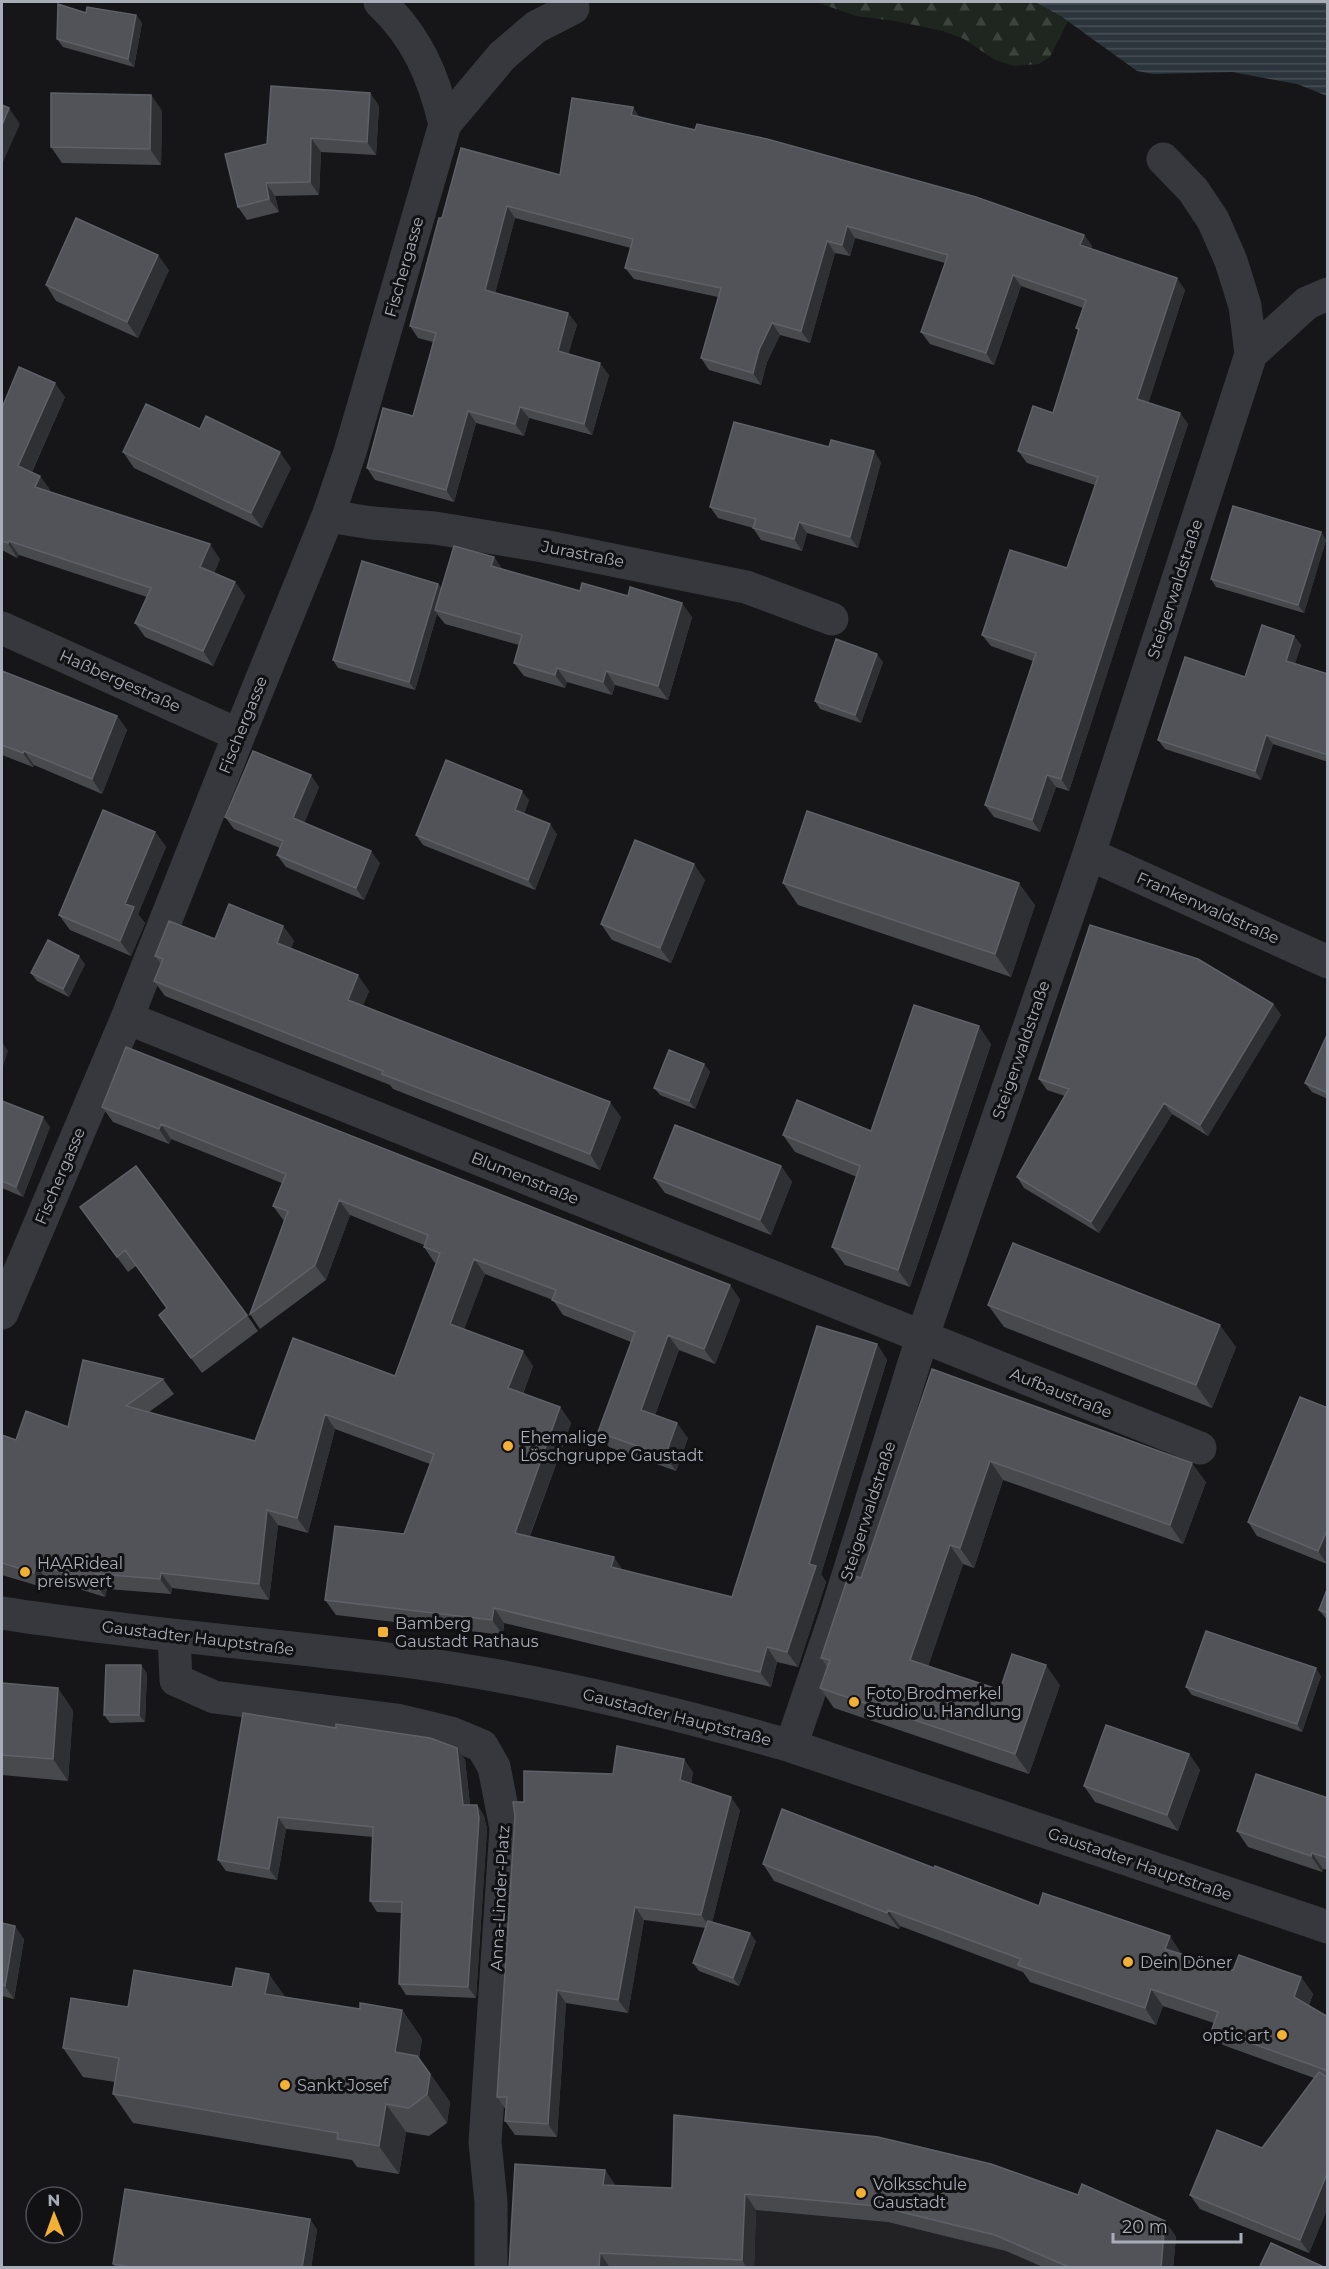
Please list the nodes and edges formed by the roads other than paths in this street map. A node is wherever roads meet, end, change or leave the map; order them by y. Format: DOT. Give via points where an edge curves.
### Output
graph roads {
  1 [pos="380,2"];
  2 [pos="573,8"];
  3 [pos="445,124"];
  4 [pos="1162,159"];
  5 [pos="1328,294"];
  6 [pos="1251,354"];
  7 [pos="328,516"];
  8 [pos="832,619"];
  9 [pos="2,628"];
  10 [pos="239,735"];
  11 [pos="1089,854"];
  12 [pos="1328,962"];
  13 [pos="127,1018"];
  14 [pos="2,1312"];
  15 [pos="922,1338"];
  16 [pos="1200,1448"];
  17 [pos="2,1613"];
  18 [pos="174,1637"];
  19 [pos="791,1746"];
  20 [pos="1328,1927"];
  21 [pos="491,2268"];
  1 -- 3 [label="street" via="418,48 439,98"];
  2 -- 3 [label="street, Fischergasse" via="536,27 502,56"];
  3 -- 7 [label="street, Fischergasse"];
  4 -- 6 [label="street, Steigerwaldstraße" via="1193,190 1213,220 1245,306"];
  5 -- 6 [label="street, Steigerwaldstraße" via="1307,303"];
  6 -- 11 [label="street, Steigerwaldstraße"];
  7 -- 8 [label="street, Jurastraße" via="543,546 746,587"];
  7 -- 10 [label="street, Fischergasse"];
  9 -- 10 [label="street, Haßbergestraße"];
  10 -- 13 [label="street, Fischergasse"];
  11 -- 12 [label="street, Frankenwaldstraße"];
  11 -- 15 [label="street, Steigerwaldstraße"];
  13 -- 14 [label="street, Fischergasse"];
  13 -- 15 [label="street, Blumenstraße"];
  15 -- 16 [label="street, Aufbaustraße"];
  15 -- 19 [label="street, Steigerwaldstraße"];
  17 -- 18 [label="street, Gaustadter Hauptstraße"];
  18 -- 19 [label="street, Gaustadter Hauptstraße" via="390,1659 502,1677 708,1722"];
  18 -- 21 [label="street, Anna-Linder-Platz" via="176,1680 214,1697 398,1720 451,1733 482,1746 494,1767 506,1828 486,2142"];
  19 -- 20 [label="street, Gaustadter Hauptstraße"];
}
